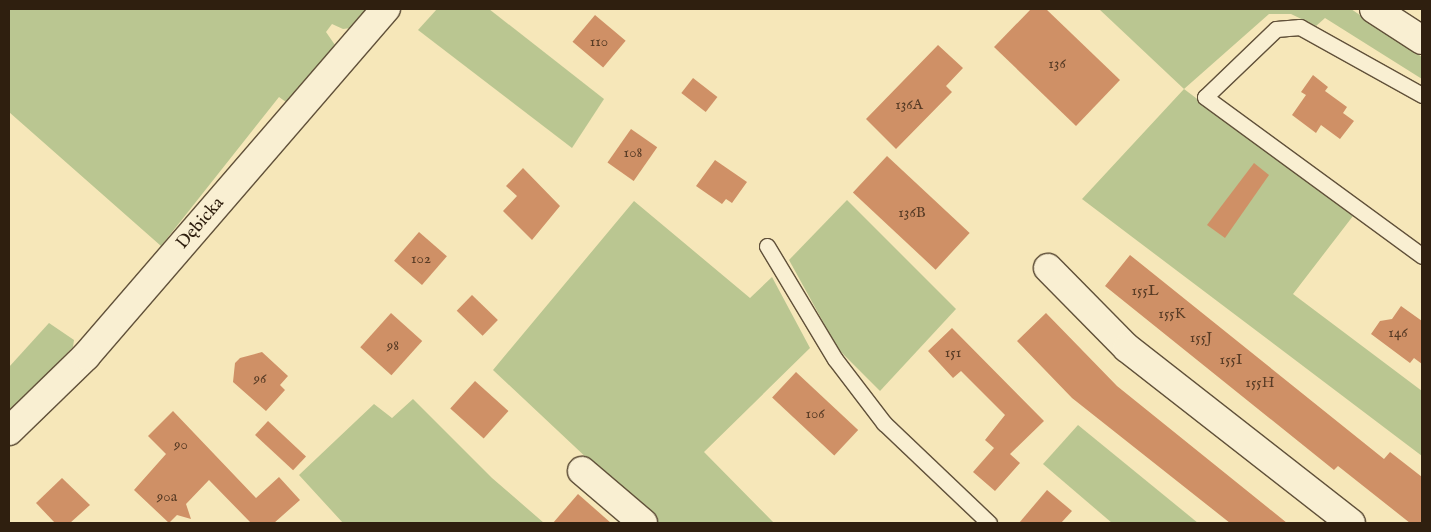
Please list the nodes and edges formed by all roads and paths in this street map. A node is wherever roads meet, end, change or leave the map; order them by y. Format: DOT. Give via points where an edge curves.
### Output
graph roads {
  1 [pos="386,9"];
  2 [pos="1374,9"];
  3 [pos="1422,40"];
  4 [pos="1422,95"];
  5 [pos="768,246"];
  6 [pos="1422,256"];
  7 [pos="1048,268"];
  8 [pos="9,431"];
  9 [pos="582,470"];
  10 [pos="643,523"];
  11 [pos="989,523"];
  12 [pos="1351,523"];
  1 -- 8 [label="street, Dębicka" via="98,343"];
  2 -- 3 [label="street"];
  4 -- 6 [label="lane" via="1300,27 1276,29 1205,97"];
  5 -- 11 [label="lane" via="835,359 884,423"];
  7 -- 12 [label="street" via="1127,348"];
  9 -- 10 [label="street"];
}
